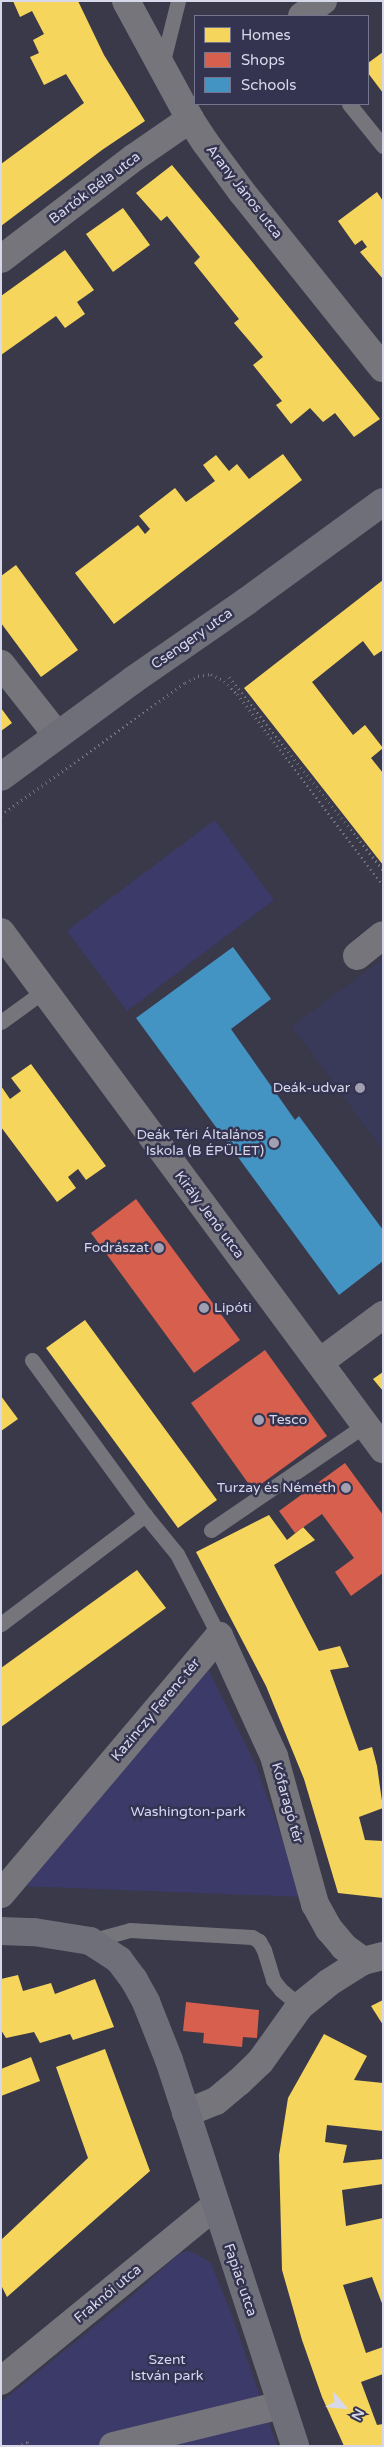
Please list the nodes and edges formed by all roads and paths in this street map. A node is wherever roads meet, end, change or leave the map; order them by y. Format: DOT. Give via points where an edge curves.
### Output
graph roads {
  1 [pos="126,1"];
  2 [pos="178,1"];
  3 [pos="323,1"];
  4 [pos="303,15"];
  5 [pos="162,66"];
  6 [pos="350,105"];
  7 [pos="190,108"];
  8 [pos="383,146"];
  9 [pos="1,259"];
  10 [pos="383,368"];
  11 [pos="383,502"];
  12 [pos="1,664"];
  13 [pos="229,677"];
  14 [pos="57,736"];
  15 [pos="1,777"];
  16 [pos="1,815"];
  17 [pos="383,870"];
  18 [pos="383,885"];
  19 [pos="1,932"];
  20 [pos="383,935"];
  21 [pos="357,956"];
  22 [pos="46,990"];
  23 [pos="1,1022"];
  24 [pos="383,1315"];
  25 [pos="32,1360"];
  26 [pos="320,1362"];
  27 [pos="365,1425"];
  28 [pos="383,1449"];
  29 [pos="145,1515"];
  30 [pos="211,1530"];
  31 [pos="1,1624"];
  32 [pos="219,1636"];
  33 [pos="1,1894"];
  34 [pos="1,1932"];
  35 [pos="90,1941"];
  36 [pos="373,1958"];
  37 [pos="300,2006"];
  38 [pos="186,2113"];
  39 [pos="215,2206"];
  40 [pos="1,2381"];
  41 [pos="281,2405"];
  42 [pos="17,2446"];
  43 [pos="30,2446"];
  44 [pos="113,2446"];
  45 [pos="295,2446"];
  1 -- 5 [label="street, Arany János utca"];
  2 -- 5 [label="lane"];
  3 -- 4 [label="street"];
  5 -- 7 [label="street, Arany János utca"];
  6 -- 8 [label="lane"];
  7 -- 9 [label="street, Bartók Béla utca" via="135,157"];
  7 -- 10 [label="street, Arany János utca" via="241,191"];
  11 -- 14 [label="street, Csengery utca"];
  12 -- 14 [label="street"];
  13 -- 17 [label="path"];
  14 -- 15 [label="street, Csengery utca"];
  16 -- 18 [label="path" via="185,683 210,674 224,681 237,694"];
  19 -- 22 [label="street, Király Jenő utca"];
  20 -- 21 [label="street"];
  22 -- 23 [label="lane"];
  22 -- 26 [label="street, Király Jenő utca"];
  24 -- 26 [label="street"];
  25 -- 29 [label="lane"];
  26 -- 27 [label="street, Király Jenő utca"];
  27 -- 28 [label="street, Király Jenő utca"];
  27 -- 30 [label="lane"];
  29 -- 31 [label="lane"];
  29 -- 32 [label="lane" via="177,1554"];
  32 -- 33 [label="street, Kazinczy Ferenc tér"];
  32 -- 36 [label="street, Kőfaragó tér" via="274,1756 315,1904 344,1947"];
  34 -- 35 [label="street" via="34,1932"];
  35 -- 37 [label="lane" via="130,1930 252,1937 264,1950 273,1980"];
  35 -- 38 [label="street" via="119,1960 134,1980 146,2002"];
  36 -- 37 [label="street" via="328,1982"];
  37 -- 38 [label="street" via="253,2069 216,2101"];
  38 -- 39 [label="street, Fapiac utca"];
  39 -- 40 [label="street, Fraknói utca"];
  39 -- 41 [label="street, Fapiac utca"];
  41 -- 44 [label="street"];
  41 -- 45 [label="street, Fapiac utca"];
  42 -- 43 [label="path" via="27,2442"];
}
